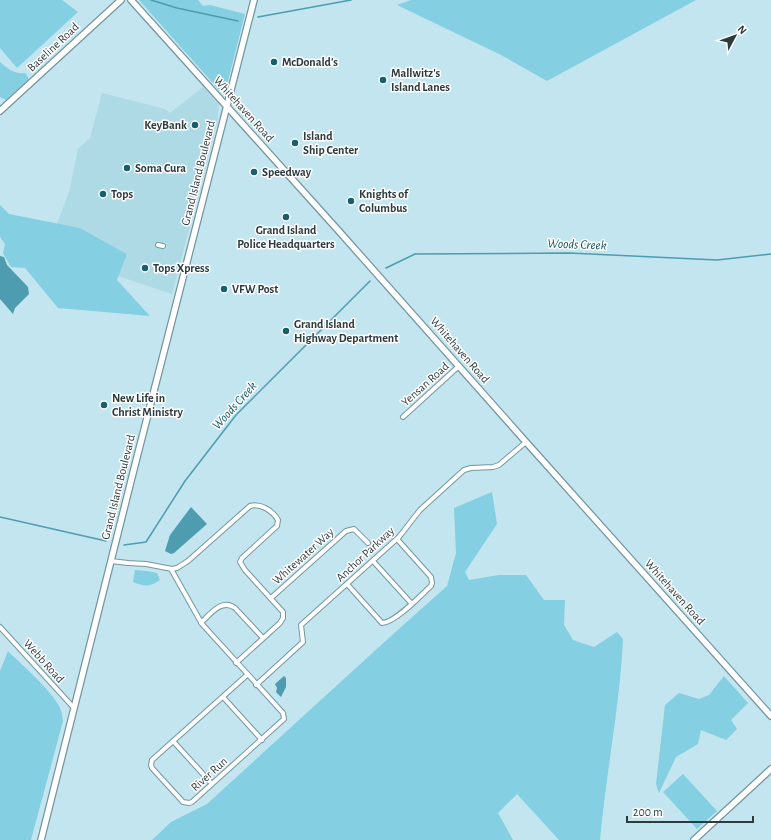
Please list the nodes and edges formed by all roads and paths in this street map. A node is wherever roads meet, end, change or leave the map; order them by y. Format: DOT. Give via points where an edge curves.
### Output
graph roads {
  1 [pos="122,0"];
  2 [pos="131,0"];
  3 [pos="254,0"];
  4 [pos="226,106"];
  5 [pos="0,111"];
  6 [pos="459,366"];
  7 [pos="403,417"];
  8 [pos="526,442"];
  9 [pos="397,539"];
  10 [pos="368,543"];
  11 [pos="111,561"];
  12 [pos="373,561"];
  13 [pos="171,569"];
  14 [pos="347,584"];
  15 [pos="271,598"];
  16 [pos="411,603"];
  17 [pos="201,623"];
  18 [pos="0,627"];
  19 [pos="263,638"];
  20 [pos="236,663"];
  21 [pos="247,675"];
  22 [pos="256,684"];
  23 [pos="223,697"];
  24 [pos="74,708"];
  25 [pos="771,716"];
  26 [pos="262,740"];
  27 [pos="173,741"];
  28 [pos="771,769"];
  29 [pos="212,784"];
  30 [pos="40,840"];
  31 [pos="694,840"];
  1 -- 5 [label="street, Baseline Road"];
  2 -- 4 [label="street, Whitehaven Road"];
  3 -- 4 [label="street, Grand Island Boulevard"];
  4 -- 6 [label="street, Whitehaven Road"];
  4 -- 11 [label="street, Grand Island Boulevard"];
  6 -- 7 [label="street, Yensan Road"];
  6 -- 8 [label="street, Whitehaven Road"];
  8 -- 9 [label="street, Anchor Parkway" via="499,465 464,470 420,510"];
  8 -- 25 [label="street, Whitehaven Road"];
  9 -- 12 [label="street, Anchor Parkway"];
  9 -- 16 [label="street" via="432,577 431,586"];
  10 -- 15 [label="street, Whitewater Way" via="354,529 346,531"];
  11 -- 13 [label="street"];
  11 -- 24 [label="street, Grand Island Boulevard"];
  12 -- 14 [label="street, Anchor Parkway"];
  12 -- 16 [label="street"];
  13 -- 15 [label="street" via="188,561 250,506 258,506 272,512 278,520 277,526 240,562"];
  13 -- 17 [label="street, River Run"];
  14 -- 16 [label="street" via="382,623 389,622"];
  14 -- 22 [label="street, Anchor Parkway" via="301,625 303,642"];
  15 -- 19 [label="street" via="284,616"];
  17 -- 19 [label="street" via="219,606 230,605"];
  17 -- 20 [label="street, River Run"];
  18 -- 24 [label="street, Webb Road"];
  19 -- 20 [label="street"];
  20 -- 21 [label="street, River Run"];
  21 -- 22 [label="street, River Run"];
  21 -- 23 [label="street, River Run"];
  22 -- 26 [label="street, River Run" via="283,713 284,718"];
  23 -- 26 [label="street"];
  23 -- 27 [label="street, River Run"];
  24 -- 30 [label="street, Grand Island Boulevard"];
  26 -- 29 [label="street, River Run"];
  27 -- 29 [label="street"];
  27 -- 29 [label="street, River Run" via="152,760 151,765 183,802 189,804"];
  28 -- 31 [label="street"];
}
